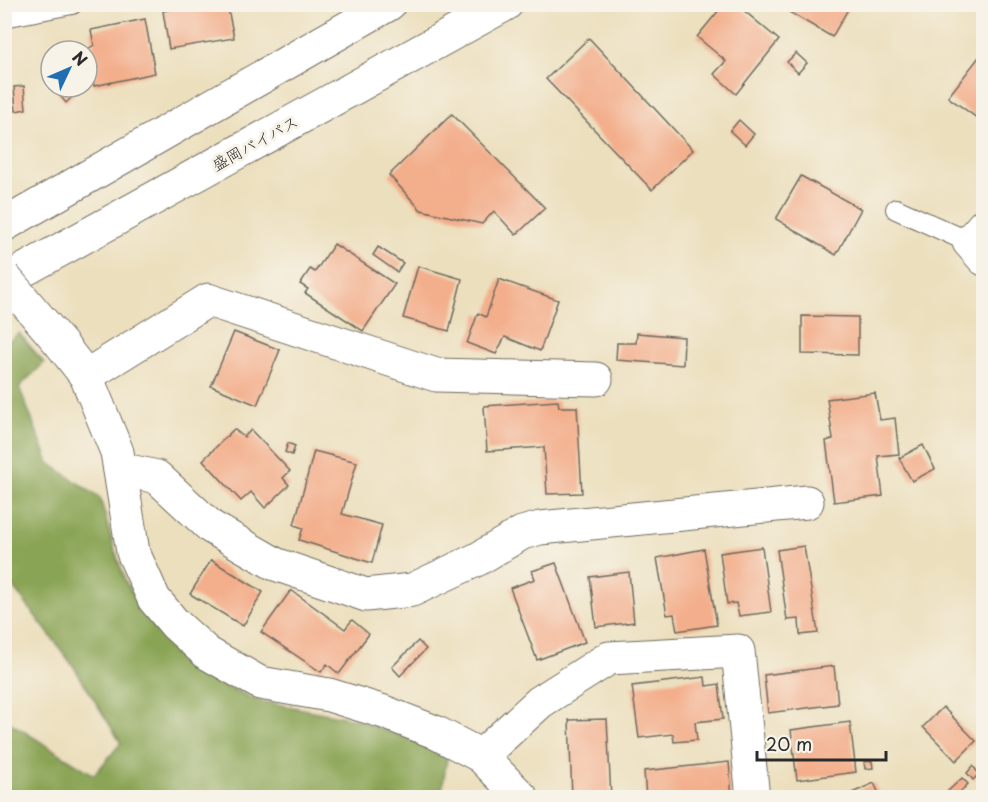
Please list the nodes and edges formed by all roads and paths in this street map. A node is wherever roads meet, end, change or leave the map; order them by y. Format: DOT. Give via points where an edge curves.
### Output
graph roads {
  1 [pos="72,4"];
  2 [pos="389,4"];
  3 [pos="506,4"];
  4 [pos="4,17"];
  5 [pos="896,209"];
  6 [pos="4,225"];
  7 [pos="979,242"];
  8 [pos="4,279"];
  9 [pos="86,376"];
  10 [pos="596,380"];
  11 [pos="120,469"];
  12 [pos="807,502"];
  13 [pos="481,756"];
  14 [pos="522,798"];
  15 [pos="753,798"];
  1 -- 4 [label="lane"];
  2 -- 6 [label="main road"];
  3 -- 8 [label="main road, 盛岡バイパス"];
  5 -- 7 [label="lane"];
  8 -- 9 [label="main road, bridge"];
  9 -- 10 [label="main road" via="208,300 436,375"];
  9 -- 11 [label="main road" via="117,452"];
  11 -- 12 [label="main road" via="157,477 211,527 275,564 366,595 412,590 522,533 540,528"];
  11 -- 13 [label="main road" via="133,552 154,598 207,653 260,683 329,695 384,712"];
  13 -- 14 [label="main road"];
  13 -- 15 [label="main road" via="540,702 609,658 738,651"];
}
